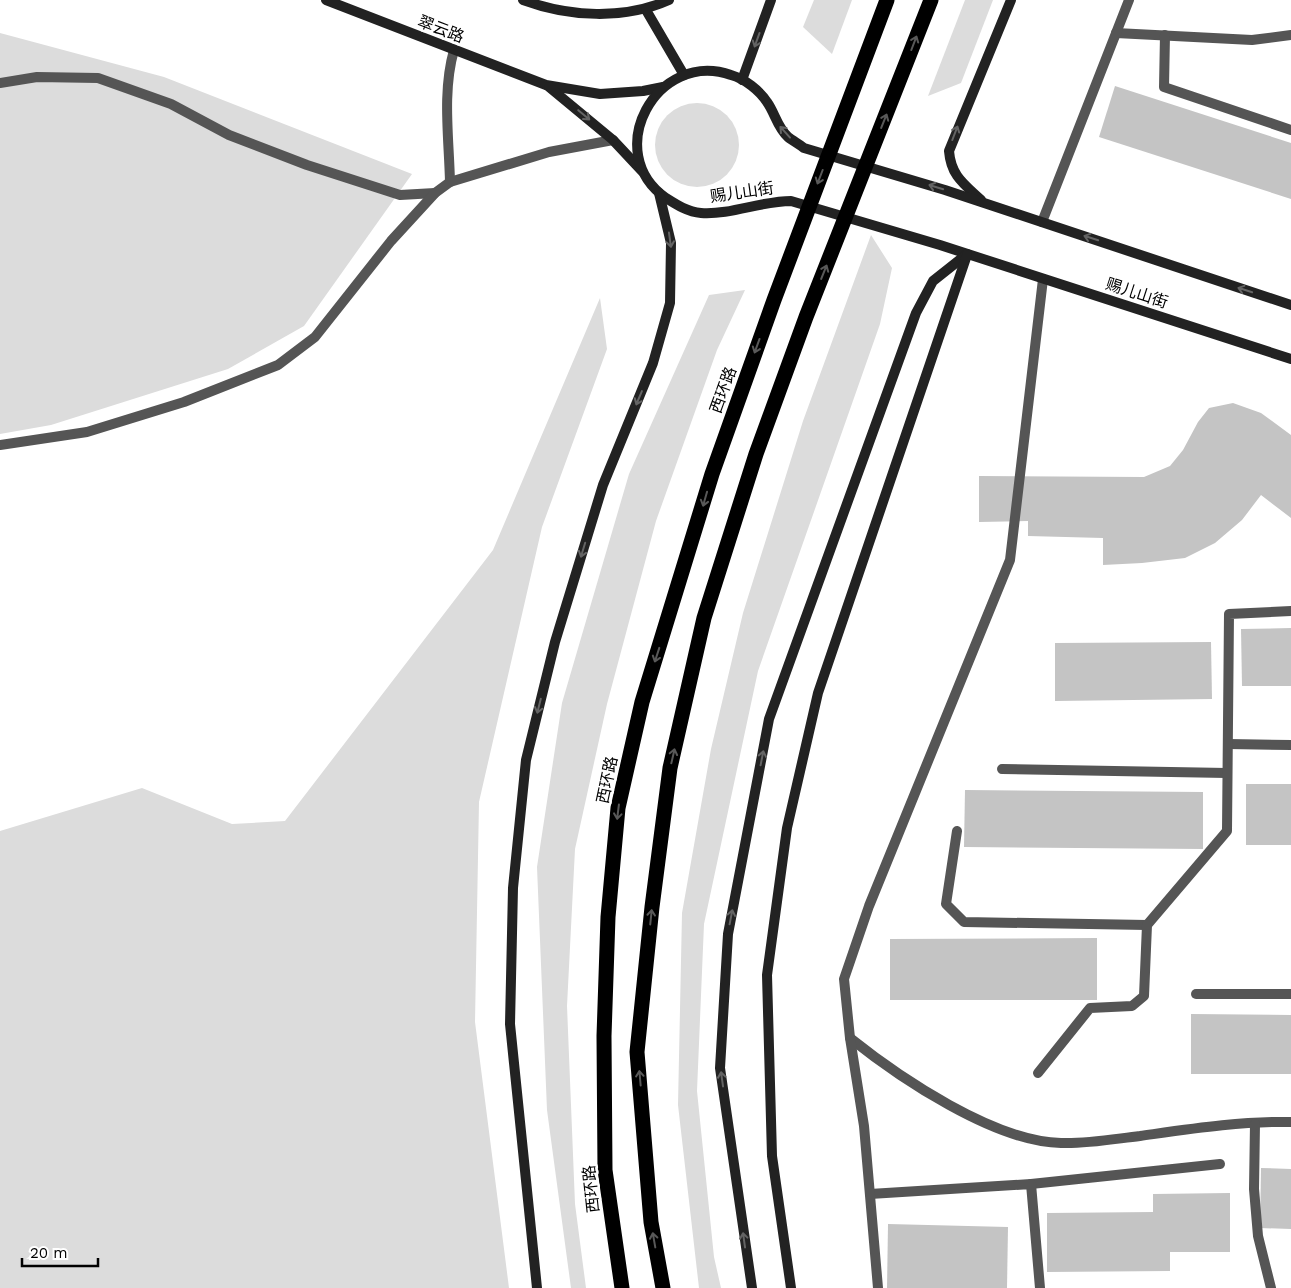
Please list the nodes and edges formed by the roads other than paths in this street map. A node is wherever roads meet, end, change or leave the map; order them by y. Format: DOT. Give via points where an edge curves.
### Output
graph roads {
  1 [pos="326,0"];
  2 [pos="523,0"];
  3 [pos="669,0"];
  4 [pos="771,0"];
  5 [pos="887,0"];
  6 [pos="931,0"];
  7 [pos="1011,0"];
  8 [pos="1129,0"];
  9 [pos="646,10"];
  10 [pos="1116,32"];
  11 [pos="1165,35"];
  12 [pos="1291,35"];
  13 [pos="454,50"];
  14 [pos="684,75"];
  15 [pos="742,80"];
  16 [pos="0,82"];
  17 [pos="546,85"];
  18 [pos="663,87"];
  19 [pos="1291,130"];
  20 [pos="613,140"];
  21 [pos="644,174"];
  22 [pos="450,182"];
  23 [pos="435,193"];
  24 [pos="658,193"];
  25 [pos="984,203"];
  26 [pos="1042,222"];
  27 [pos="967,254"];
  28 [pos="1043,279"];
  29 [pos="1291,305"];
  30 [pos="1291,359"];
  31 [pos="0,445"];
  32 [pos="1291,611"];
  33 [pos="1228,744"];
  34 [pos="1291,745"];
  35 [pos="1002,769"];
  36 [pos="1227,772"];
  37 [pos="956,830"];
  38 [pos="1147,925"];
  39 [pos="1196,994"];
  40 [pos="1291,994"];
  41 [pos="850,1038"];
  42 [pos="1038,1073"];
  43 [pos="1291,1122"];
  44 [pos="1256,1124"];
  45 [pos="1220,1164"];
  46 [pos="1031,1184"];
  47 [pos="870,1194"];
  48 [pos="537,1288"];
  49 [pos="622,1288"];
  50 [pos="663,1288"];
  51 [pos="752,1288"];
  52 [pos="791,1288"];
  53 [pos="878,1288"];
  54 [pos="1040,1288"];
  55 [pos="1271,1288"];
  1 -- 13 [label="main road, 翠云路"];
  2 -- 9 [label="main road" via="567,12 607,14"];
  3 -- 9 [label="main road"];
  4 -- 15 [label="main road, one-way"];
  5 -- 49 [label="highway, 西环路, one-way" via="712,474 642,702 618,808 608,927 604,1036 605,1161"];
  50 -- 6 [label="highway, one-way" via="651,1222 638,1052 670,768 704,618 756,454 806,317"];
  25 -- 7 [label="main road, one-way" via="957,177 950,166 949,151"];
  8 -- 10 [label="street"];
  9 -- 14 [label="main road"];
  10 -- 11 [label="street"];
  10 -- 26 [label="street"];
  11 -- 12 [label="street" via="1252,40"];
  11 -- 19 [label="street" via="1164,87"];
  13 -- 17 [label="main road, 翠云路"];
  13 -- 22 [label="street" via="447,90"];
  14 -- 15 [label="main road, 赐儿山街" via="707,71 731,74"];
  14 -- 18 [label="main road, 赐儿山街"];
  25 -- 15 [label="main road, 赐儿山街, one-way" via="804,148 788,137 767,102"];
  16 -- 23 [label="street" via="37,77 98,78 171,104 229,135 307,165 400,195"];
  17 -- 18 [label="main road" via="600,94"];
  17 -- 20 [label="main road, one-way"];
  18 -- 21 [label="main road, 赐儿山街" via="647,105 638,127 638,150"];
  20 -- 21 [label="main road"];
  20 -- 22 [label="street" via="549,152"];
  21 -- 24 [label="main road, 赐儿山街"];
  22 -- 23 [label="street"];
  23 -- 31 [label="street" via="392,241 315,338 278,365 184,402 87,432"];
  24 -- 27 [label="main road, 赐儿山街" via="678,206 700,213 791,200"];
  24 -- 48 [label="main road, one-way" via="671,243 670,303 654,364 603,485 555,642 526,760 513,888 510,1024"];
  25 -- 26 [label="main road, 赐儿山街"];
  29 -- 26 [label="main road, 赐儿山街, one-way"];
  27 -- 28 [label="main road, 赐儿山街"];
  51 -- 27 [label="main road, one-way" via="720,1068 728,934 769,719 916,313 933,281"];
  27 -- 52 [label="main road" via="818,693 787,828 767,975 772,1156"];
  28 -- 30 [label="main road, 赐儿山街"];
  28 -- 41 [label="street" via="1010,560 869,906 844,979"];
  32 -- 33 [label="street" via="1229,614"];
  33 -- 34 [label="street"];
  33 -- 36 [label="street"];
  35 -- 36 [label="street"];
  36 -- 38 [label="street" via="1227,831"];
  37 -- 38 [label="street" via="946,904 964,922"];
  38 -- 42 [label="street" via="1144,996 1132,1006 1090,1008"];
  39 -- 40 [label="street"];
  41 -- 44 [label="street" via="886,1066 929,1092 976,1118 1026,1138 1060,1143"];
  41 -- 47 [label="street" via="864,1126"];
  43 -- 44 [label="street"];
  44 -- 55 [label="street" via="1254,1189 1258,1236"];
  45 -- 46 [label="street"];
  46 -- 47 [label="street"];
  46 -- 54 [label="street"];
  47 -- 53 [label="street"];
}
